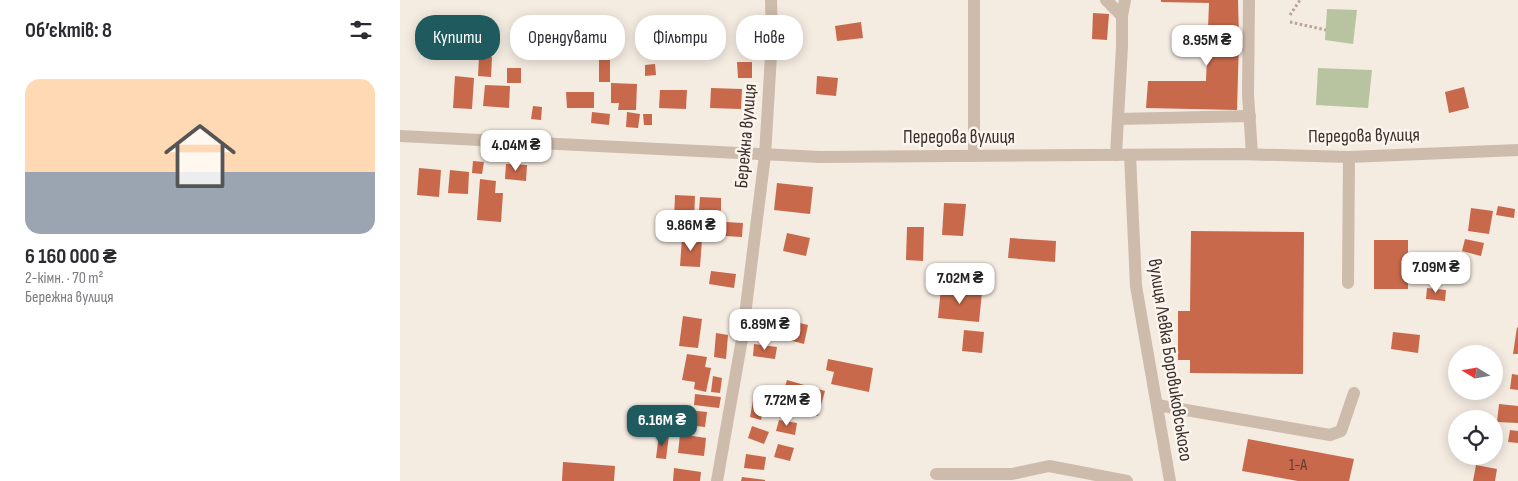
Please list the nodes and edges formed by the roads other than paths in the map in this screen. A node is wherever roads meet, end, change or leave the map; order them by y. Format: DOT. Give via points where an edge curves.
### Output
graph roads {
  1 [pos="771,0"];
  2 [pos="974,0"];
  3 [pos="1106,0"];
  4 [pos="1125,0"];
  5 [pos="1249,0"];
  6 [pos="1122,16"];
  7 [pos="1250,116"];
  8 [pos="1118,119"];
  9 [pos="400,136"];
  10 [pos="1518,150"];
  11 [pos="1252,154"];
  12 [pos="765,155"];
  13 [pos="1116,155"];
  14 [pos="1130,155"];
  15 [pos="974,156"];
  16 [pos="1349,157"];
  17 [pos="1348,283"];
  18 [pos="1354,392"];
  19 [pos="1157,405"];
  20 [pos="936,474"];
  21 [pos="717,481"];
  22 [pos="1127,481"];
  23 [pos="1170,481"];
  1 -- 12 [label="street, Бережна вулиця" via="772,39"];
  2 -- 15 [label="street"];
  3 -- 6 [label="street"];
  4 -- 6 [label="street"];
  5 -- 7 [label="street"];
  6 -- 8 [label="street"];
  7 -- 8 [label="street"];
  7 -- 11 [label="street"];
  8 -- 13 [label="street"];
  9 -- 12 [label="street, Передова вулиця"];
  10 -- 16 [label="street, Передова вулиця"];
  11 -- 14 [label="street, Передова вулиця"];
  11 -- 16 [label="street, Передова вулиця"];
  12 -- 15 [label="street, Передова вулиця"];
  12 -- 21 [label="street, Бережна вулиця" via="742,339"];
  13 -- 14 [label="street, Передова вулиця"];
  13 -- 15 [label="street, Передова вулиця"];
  14 -- 19 [label="street, вулиця Левка Боровиковського" via="1136,286"];
  16 -- 17 [label="street"];
  18 -- 19 [label="street" via="1341,431 1330,435"];
  19 -- 23 [label="street, вулиця Левка Боровиковського"];
  20 -- 22 [label="street" via="1012,474 1049,466"];
}
